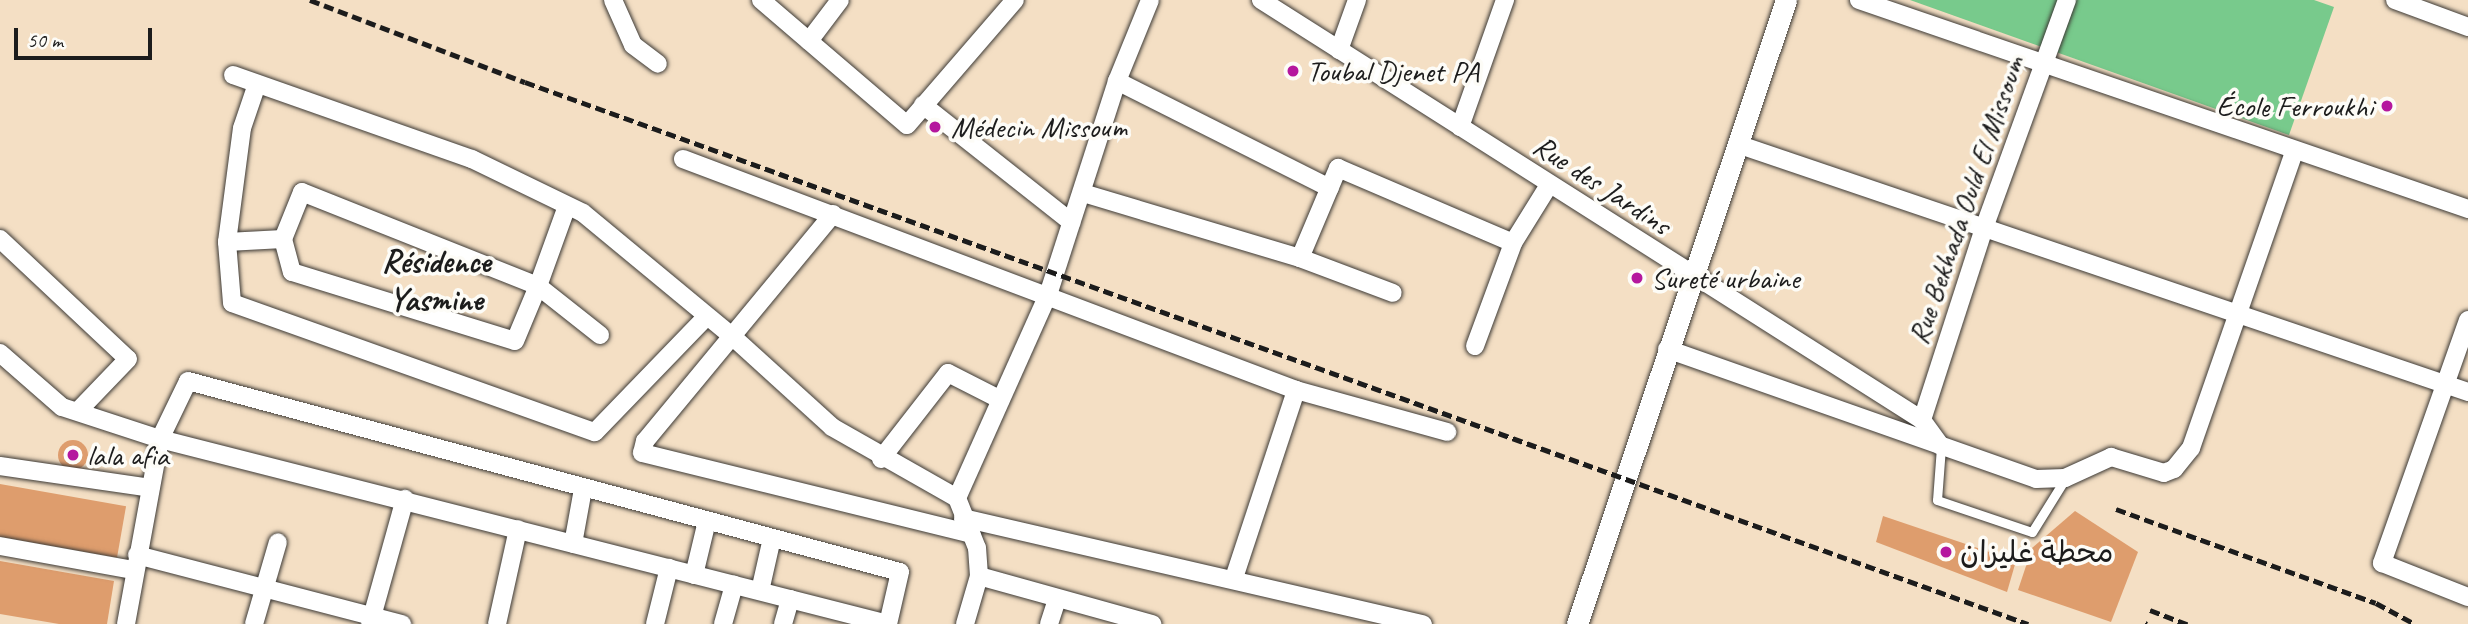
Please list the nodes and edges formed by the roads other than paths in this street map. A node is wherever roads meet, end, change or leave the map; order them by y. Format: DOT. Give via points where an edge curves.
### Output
graph roads {
  1 [pos="613,0"];
  2 [pos="761,0"];
  3 [pos="840,0"];
  4 [pos="1015,0"];
  5 [pos="1150,0"];
  6 [pos="1261,0"];
  7 [pos="1357,0"];
  8 [pos="1505,0"];
  9 [pos="1786,0"];
  10 [pos="1859,0"];
  11 [pos="2067,0"];
  12 [pos="2395,0"];
  13 [pos="2468,27"];
  14 [pos="809,41"];
  15 [pos="1339,50"];
  16 [pos="657,64"];
  17 [pos="2042,64"];
  18 [pos="233,75"];
  19 [pos="1117,81"];
  20 [pos="257,84"];
  21 [pos="923,105"];
  22 [pos="1460,127"];
  23 [pos="1737,144"];
  24 [pos="2294,152"];
  25 [pos="683,159"];
  26 [pos="1549,185"];
  27 [pos="1330,188"];
  28 [pos="1083,193"];
  29 [pos="567,206"];
  30 [pos="2468,209"];
  31 [pos="833,214"];
  32 [pos="1071,222"];
  33 [pos="1984,229"];
  34 [pos="0,239"];
  35 [pos="283,239"];
  36 [pos="227,242"];
  37 [pos="1513,243"];
  38 [pos="1300,258"];
  39 [pos="1691,276"];
  40 [pos="538,286"];
  41 [pos="1393,293"];
  42 [pos="1048,295"];
  43 [pos="2235,315"];
  44 [pos="707,316"];
  45 [pos="2468,320"];
  46 [pos="600,335"];
  47 [pos="734,338"];
  48 [pos="1475,346"];
  49 [pos="1667,349"];
  50 [pos="0,353"];
  51 [pos="2445,385"];
  52 [pos="1296,390"];
  53 [pos="2468,392"];
  54 [pos="1001,400"];
  55 [pos="79,410"];
  56 [pos="1922,420"];
  57 [pos="1447,432"];
  58 [pos="160,439"];
  59 [pos="1941,447"];
  60 [pos="881,459"];
  61 [pos="0,466"];
  62 [pos="2065,478"];
  63 [pos="150,488"];
  64 [pos="583,489"];
  65 [pos="957,498"];
  66 [pos="405,499"];
  67 [pos="707,521"];
  68 [pos="967,526"];
  69 [pos="518,529"];
  70 [pos="772,538"];
  71 [pos="278,542"];
  72 [pos="573,544"];
  73 [pos="0,546"];
  74 [pos="136,563"];
  75 [pos="669,568"];
  76 [pos="694,575"];
  77 [pos="979,576"];
  78 [pos="1234,578"];
  79 [pos="734,585"];
  80 [pos="268,589"];
  81 [pos="760,591"];
  82 [pos="2468,597"];
  83 [pos="1056,598"];
  84 [pos="790,599"];
  85 [pos="371,620"];
  86 [pos="126,624"];
  87 [pos="254,624"];
  88 [pos="402,624"];
  89 [pos="497,624"];
  90 [pos="655,624"];
  91 [pos="723,624"];
  92 [pos="783,624"];
  93 [pos="888,624"];
  94 [pos="965,624"];
  95 [pos="1049,624"];
  96 [pos="1153,624"];
  97 [pos="1423,624"];
  98 [pos="1577,624"];
  1 -- 16 [label="street" via="634,45"];
  2 -- 14 [label="street"];
  3 -- 14 [label="street"];
  4 -- 21 [label="street"];
  5 -- 19 [label="street"];
  6 -- 15 [label="street, Rue des Jardins"];
  7 -- 15 [label="street"];
  8 -- 22 [label="street"];
  9 -- 23 [label="street"];
  10 -- 17 [label="street"];
  11 -- 17 [label="street, Rue Bekhada Ould El Missoum"];
  12 -- 13 [label="street"];
  14 -- 21 [label="street" via="907,125"];
  15 -- 22 [label="street, Rue des Jardins"];
  17 -- 24 [label="street"];
  17 -- 33 [label="street, Rue Bekhada Ould El Missoum"];
  18 -- 20 [label="street"];
  19 -- 27 [label="street"];
  19 -- 28 [label="street"];
  20 -- 29 [label="street" via="472,159"];
  20 -- 36 [label="street" via="242,128"];
  21 -- 32 [label="street"];
  22 -- 26 [label="street, Rue des Jardins"];
  23 -- 33 [label="street"];
  23 -- 39 [label="street"];
  24 -- 30 [label="street"];
  24 -- 43 [label="street"];
  25 -- 31 [label="street"];
  26 -- 37 [label="street"];
  26 -- 39 [label="street, Rue des Jardins"];
  27 -- 37 [label="street" via="1338,168"];
  27 -- 38 [label="street"];
  28 -- 32 [label="street"];
  28 -- 38 [label="street"];
  29 -- 40 [label="street"];
  29 -- 44 [label="street" via="583,213"];
  31 -- 42 [label="street"];
  31 -- 47 [label="street"];
  32 -- 42 [label="street"];
  33 -- 43 [label="street"];
  33 -- 56 [label="street, Rue Bekhada Ould El Missoum"];
  34 -- 55 [label="street" via="128,359"];
  35 -- 36 [label="street"];
  35 -- 40 [label="street" via="302,192"];
  35 -- 40 [label="street" via="292,272 515,341"];
  36 -- 44 [label="street" via="232,303 595,432"];
  37 -- 48 [label="street"];
  38 -- 41 [label="street"];
  39 -- 49 [label="street"];
  39 -- 56 [label="street, Rue des Jardins"];
  40 -- 46 [label="street"];
  42 -- 52 [label="street"];
  42 -- 54 [label="street"];
  43 -- 51 [label="street"];
  43 -- 62 [label="street" via="2191,448 2174,469 2164,473 2111,457"];
  44 -- 47 [label="street"];
  45 -- 51 [label="street"];
  47 -- 60 [label="street" via="832,427"];
  47 -- 68 [label="street" via="645,441 641,448 648,458"];
  49 -- 59 [label="street"];
  49 -- 98 [label="street"];
  50 -- 55 [label="street" via="62,407"];
  51 -- 53 [label="street"];
  51 -- 82 [label="street" via="2382,563"];
  52 -- 57 [label="street"];
  52 -- 78 [label="street"];
  54 -- 60 [label="street" via="948,373"];
  54 -- 65 [label="street"];
  55 -- 58 [label="street"];
  56 -- 59 [label="street, Rue des Jardins"];
  58 -- 63 [label="street"];
  58 -- 64 [label="street" via="188,381"];
  58 -- 66 [label="street"];
  59 -- 62 [label="street" via="2036,479"];
  59 -- 62 [label="lane" via="1937,500 2032,532"];
  60 -- 65 [label="street"];
  61 -- 63 [label="street"];
  63 -- 74 [label="street"];
  64 -- 67 [label="street"];
  64 -- 72 [label="street"];
  65 -- 68 [label="street"];
  66 -- 69 [label="street"];
  66 -- 85 [label="street"];
  67 -- 70 [label="street"];
  67 -- 76 [label="street"];
  68 -- 77 [label="street"];
  68 -- 78 [label="street"];
  69 -- 72 [label="street"];
  69 -- 89 [label="street"];
  70 -- 81 [label="street"];
  70 -- 93 [label="street" via="900,572"];
  71 -- 80 [label="street"];
  72 -- 75 [label="street"];
  73 -- 74 [label="street"];
  74 -- 80 [label="street"];
  74 -- 86 [label="street"];
  75 -- 76 [label="street"];
  75 -- 90 [label="street"];
  76 -- 79 [label="street"];
  77 -- 83 [label="street"];
  77 -- 94 [label="street"];
  78 -- 97 [label="street"];
  79 -- 81 [label="street"];
  79 -- 91 [label="street"];
  80 -- 85 [label="street"];
  80 -- 87 [label="street"];
  81 -- 84 [label="street"];
  83 -- 95 [label="street"];
  83 -- 96 [label="street"];
  84 -- 92 [label="street"];
  84 -- 93 [label="street"];
  85 -- 88 [label="street"];
}
